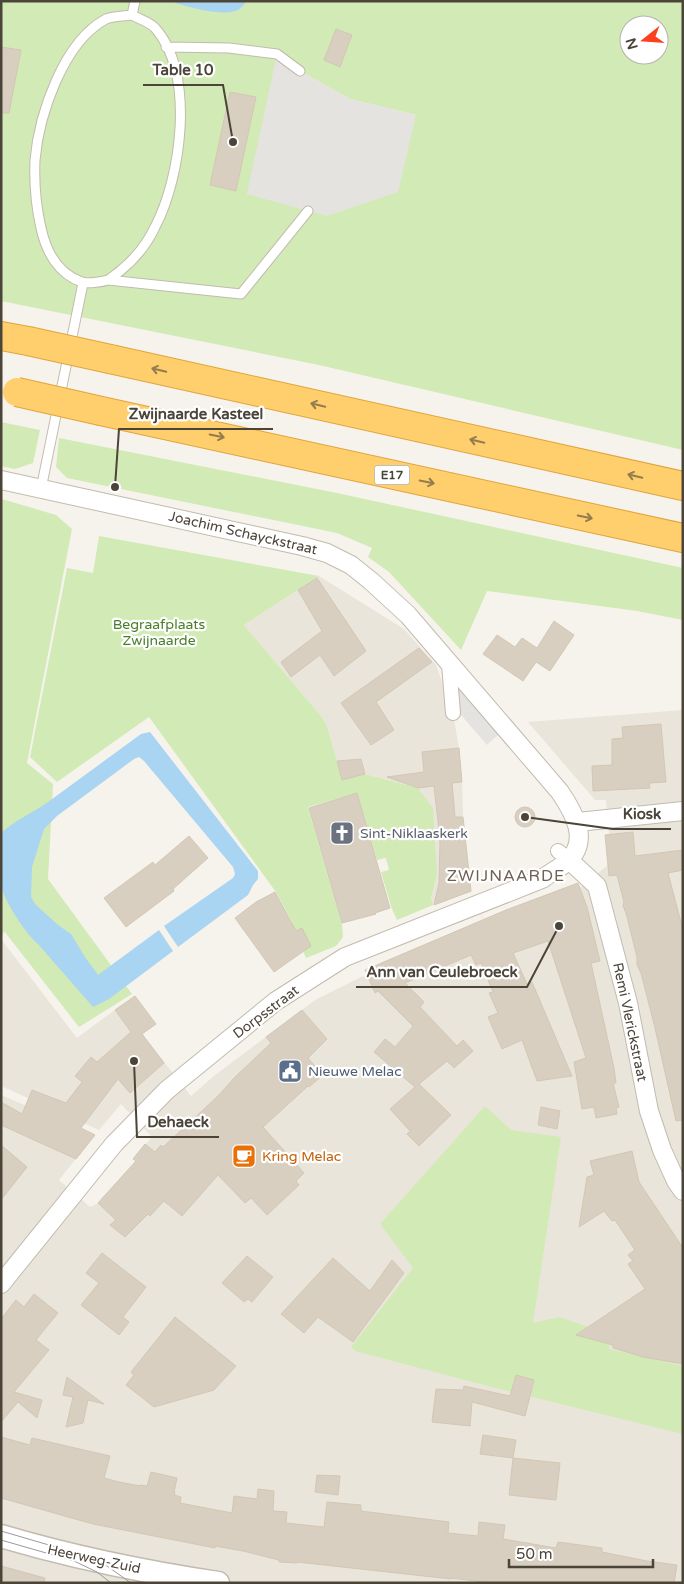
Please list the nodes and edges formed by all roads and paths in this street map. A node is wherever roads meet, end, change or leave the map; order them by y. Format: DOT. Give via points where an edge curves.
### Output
graph roads {
  1 [pos="135,1"];
  2 [pos="132,13"];
  3 [pos="166,47"];
  4 [pos="300,71"];
  5 [pos="308,211"];
  6 [pos="108,280"];
  7 [pos="83,283"];
  8 [pos="1,336"];
  9 [pos="9,390"];
  10 [pos="1,480"];
  11 [pos="683,486"];
  12 [pos="41,489"];
  13 [pos="683,538"];
  14 [pos="449,664"];
  15 [pos="453,713"];
  16 [pos="683,810"];
  17 [pos="571,823"];
  18 [pos="563,855"];
  19 [pos="683,1191"];
  20 [pos="1,1284"];
  21 [pos="1,1536"];
  22 [pos="170,1579"];
  23 [pos="218,1583"];
  1 -- 2 [label="lane"];
  2 -- 3 [label="lane" via="154,27"];
  2 -- 7 [label="lane" via="107,19 82,38 60,71 44,113 36,160 36,205 45,244 61,271"];
  3 -- 4 [label="lane" via="229,48 277,54"];
  3 -- 6 [label="lane" via="171,54 180,93 180,138 172,185 155,227 134,260"];
  5 -- 6 [label="lane" via="241,294"];
  6 -- 7 [label="lane"];
  7 -- 12 [label="lane"];
  11 -- 8 [label="highway, one-way, bridge"];
  9 -- 13 [label="highway, E17, one-way, bridge"];
  10 -- 12 [label="street, Joachim Schayckstraat"];
  12 -- 14 [label="street, Joachim Schayckstraat" via="326,553 351,565 371,580 408,615"];
  14 -- 15 [label="street"];
  14 -- 17 [label="street, Joachim Schayckstraat" via="560,792"];
  16 -- 17 [label="street"];
  17 -- 18 [label="street" via="579,837 576,849"];
  18 -- 19 [label="street, Remi Vlerickstraat" via="597,886 628,1003 649,1111 662,1150"];
  18 -- 20 [label="street, Dorpsstraat" via="542,879 474,899 345,957 276,1001 168,1090 114,1144"];
  21 -- 22 [label="street, Heerweg-Zuid"];
  22 -- 23 [label="street, Heerweg-Zuid"];
}
